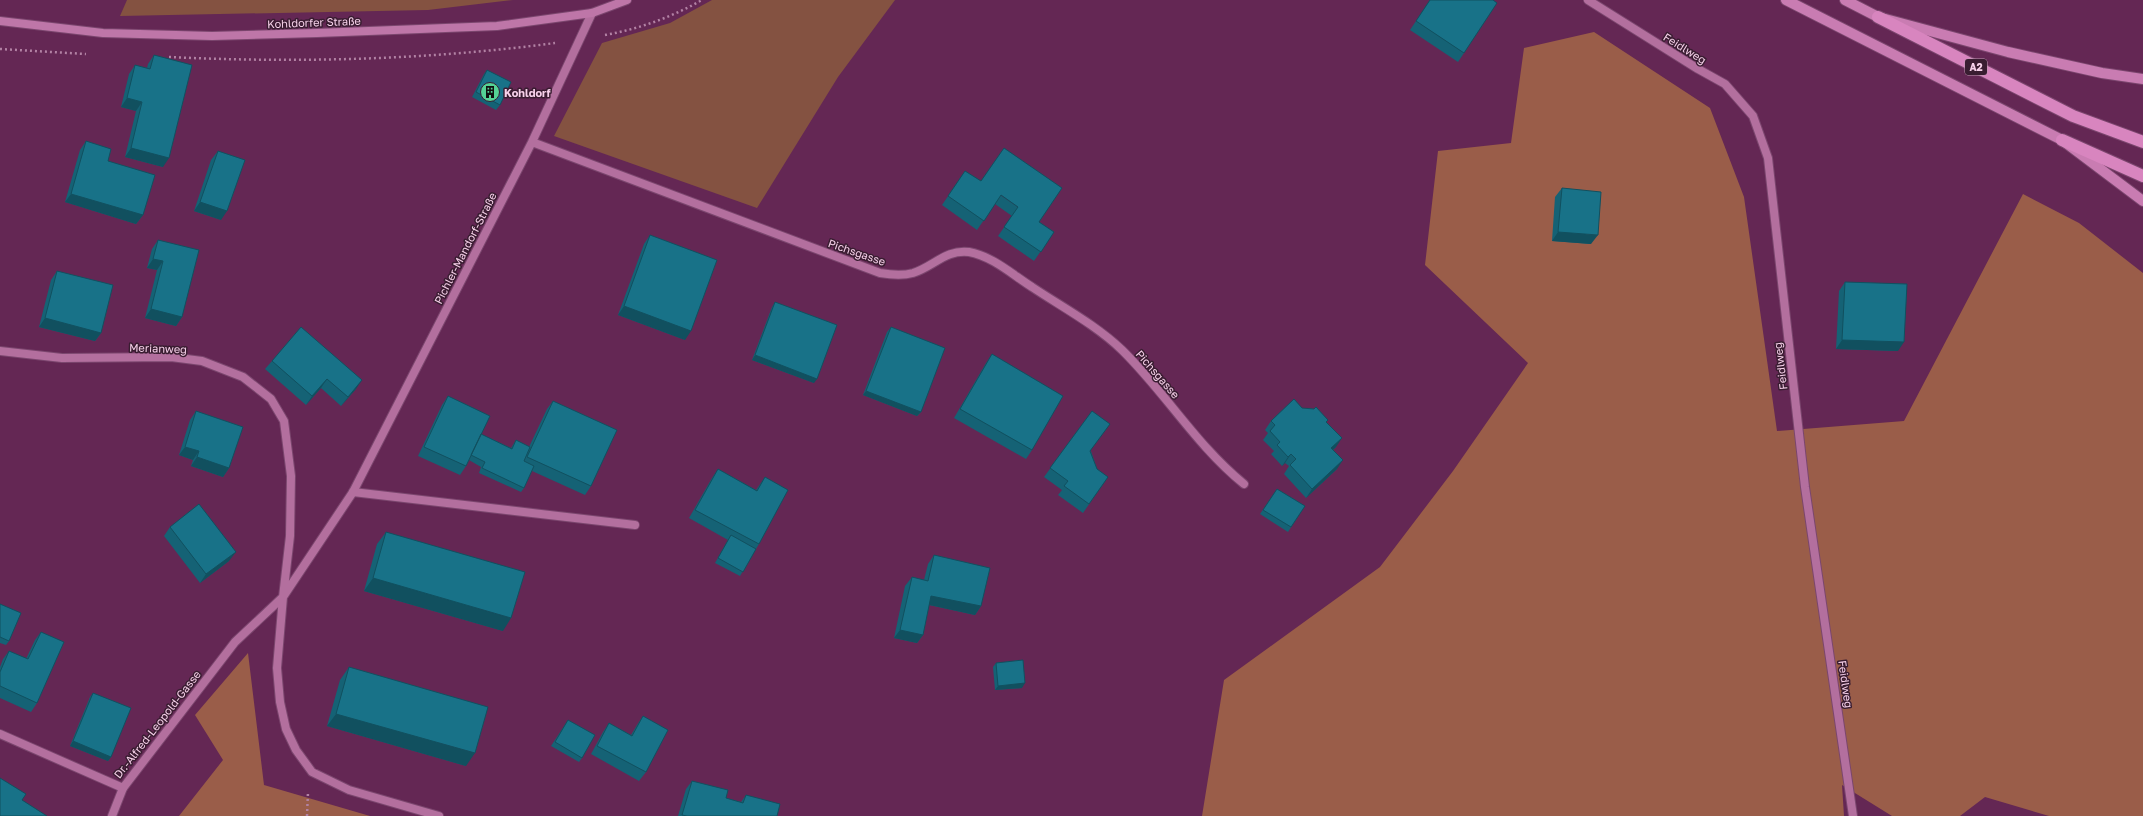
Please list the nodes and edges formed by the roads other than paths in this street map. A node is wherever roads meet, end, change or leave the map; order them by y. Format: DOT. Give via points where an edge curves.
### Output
graph roads {
  1 [pos="627,0"];
  2 [pos="1588,0"];
  3 [pos="1786,0"];
  4 [pos="1845,0"];
  5 [pos="592,13"];
  6 [pos="1878,17"];
  7 [pos="0,21"];
  8 [pos="2143,79"];
  9 [pos="2062,140"];
  10 [pos="532,142"];
  11 [pos="2143,142"];
  12 [pos="2143,176"];
  13 [pos="2143,201"];
  14 [pos="0,351"];
  15 [pos="1244,484"];
  16 [pos="353,492"];
  17 [pos="635,525"];
  18 [pos="283,596"];
  19 [pos="0,734"];
  20 [pos="123,788"];
  21 [pos="112,816"];
  22 [pos="438,816"];
  23 [pos="1853,816"];
  1 -- 5 [label="street, Kohldorfer Straße"];
  2 -- 23 [label="street, Feidlweg" via="1725,84 1753,116 1768,158 1805,487"];
  3 -- 9 [label="main road"];
  4 -- 6 [label="main road"];
  5 -- 7 [label="street, Kohldorfer Straße" via="497,26 212,36 103,33"];
  5 -- 10 [label="street, Pichler-Mandorf-Straße"];
  6 -- 8 [label="main road" via="2008,52 2102,73"];
  6 -- 11 [label="highway, A2" via="2073,116"];
  9 -- 12 [label="highway"];
  9 -- 13 [label="main road"];
  10 -- 15 [label="street, Pichsgasse" via="880,273 902,276 949,254 968,252 989,259 1120,348 1144,372 1209,452"];
  10 -- 16 [label="street, Pichler-Mandorf-Straße"];
  14 -- 18 [label="street, Merianweg" via="62,358 171,357 202,361 243,377 271,399 284,421 291,476 290,536"];
  16 -- 17 [label="street"];
  16 -- 18 [label="street, Pichler-Mandorf-Straße"];
  18 -- 20 [label="street, Dr.-Alfred-Leopold-Gasse" via="235,642"];
  18 -- 22 [label="street, Pichler-Mandorf-Straße" via="277,668 286,729 296,750 312,772 349,790"];
  19 -- 20 [label="street, Dr.-Alfred-Leopold-Gasse"];
  20 -- 21 [label="street"];
}
